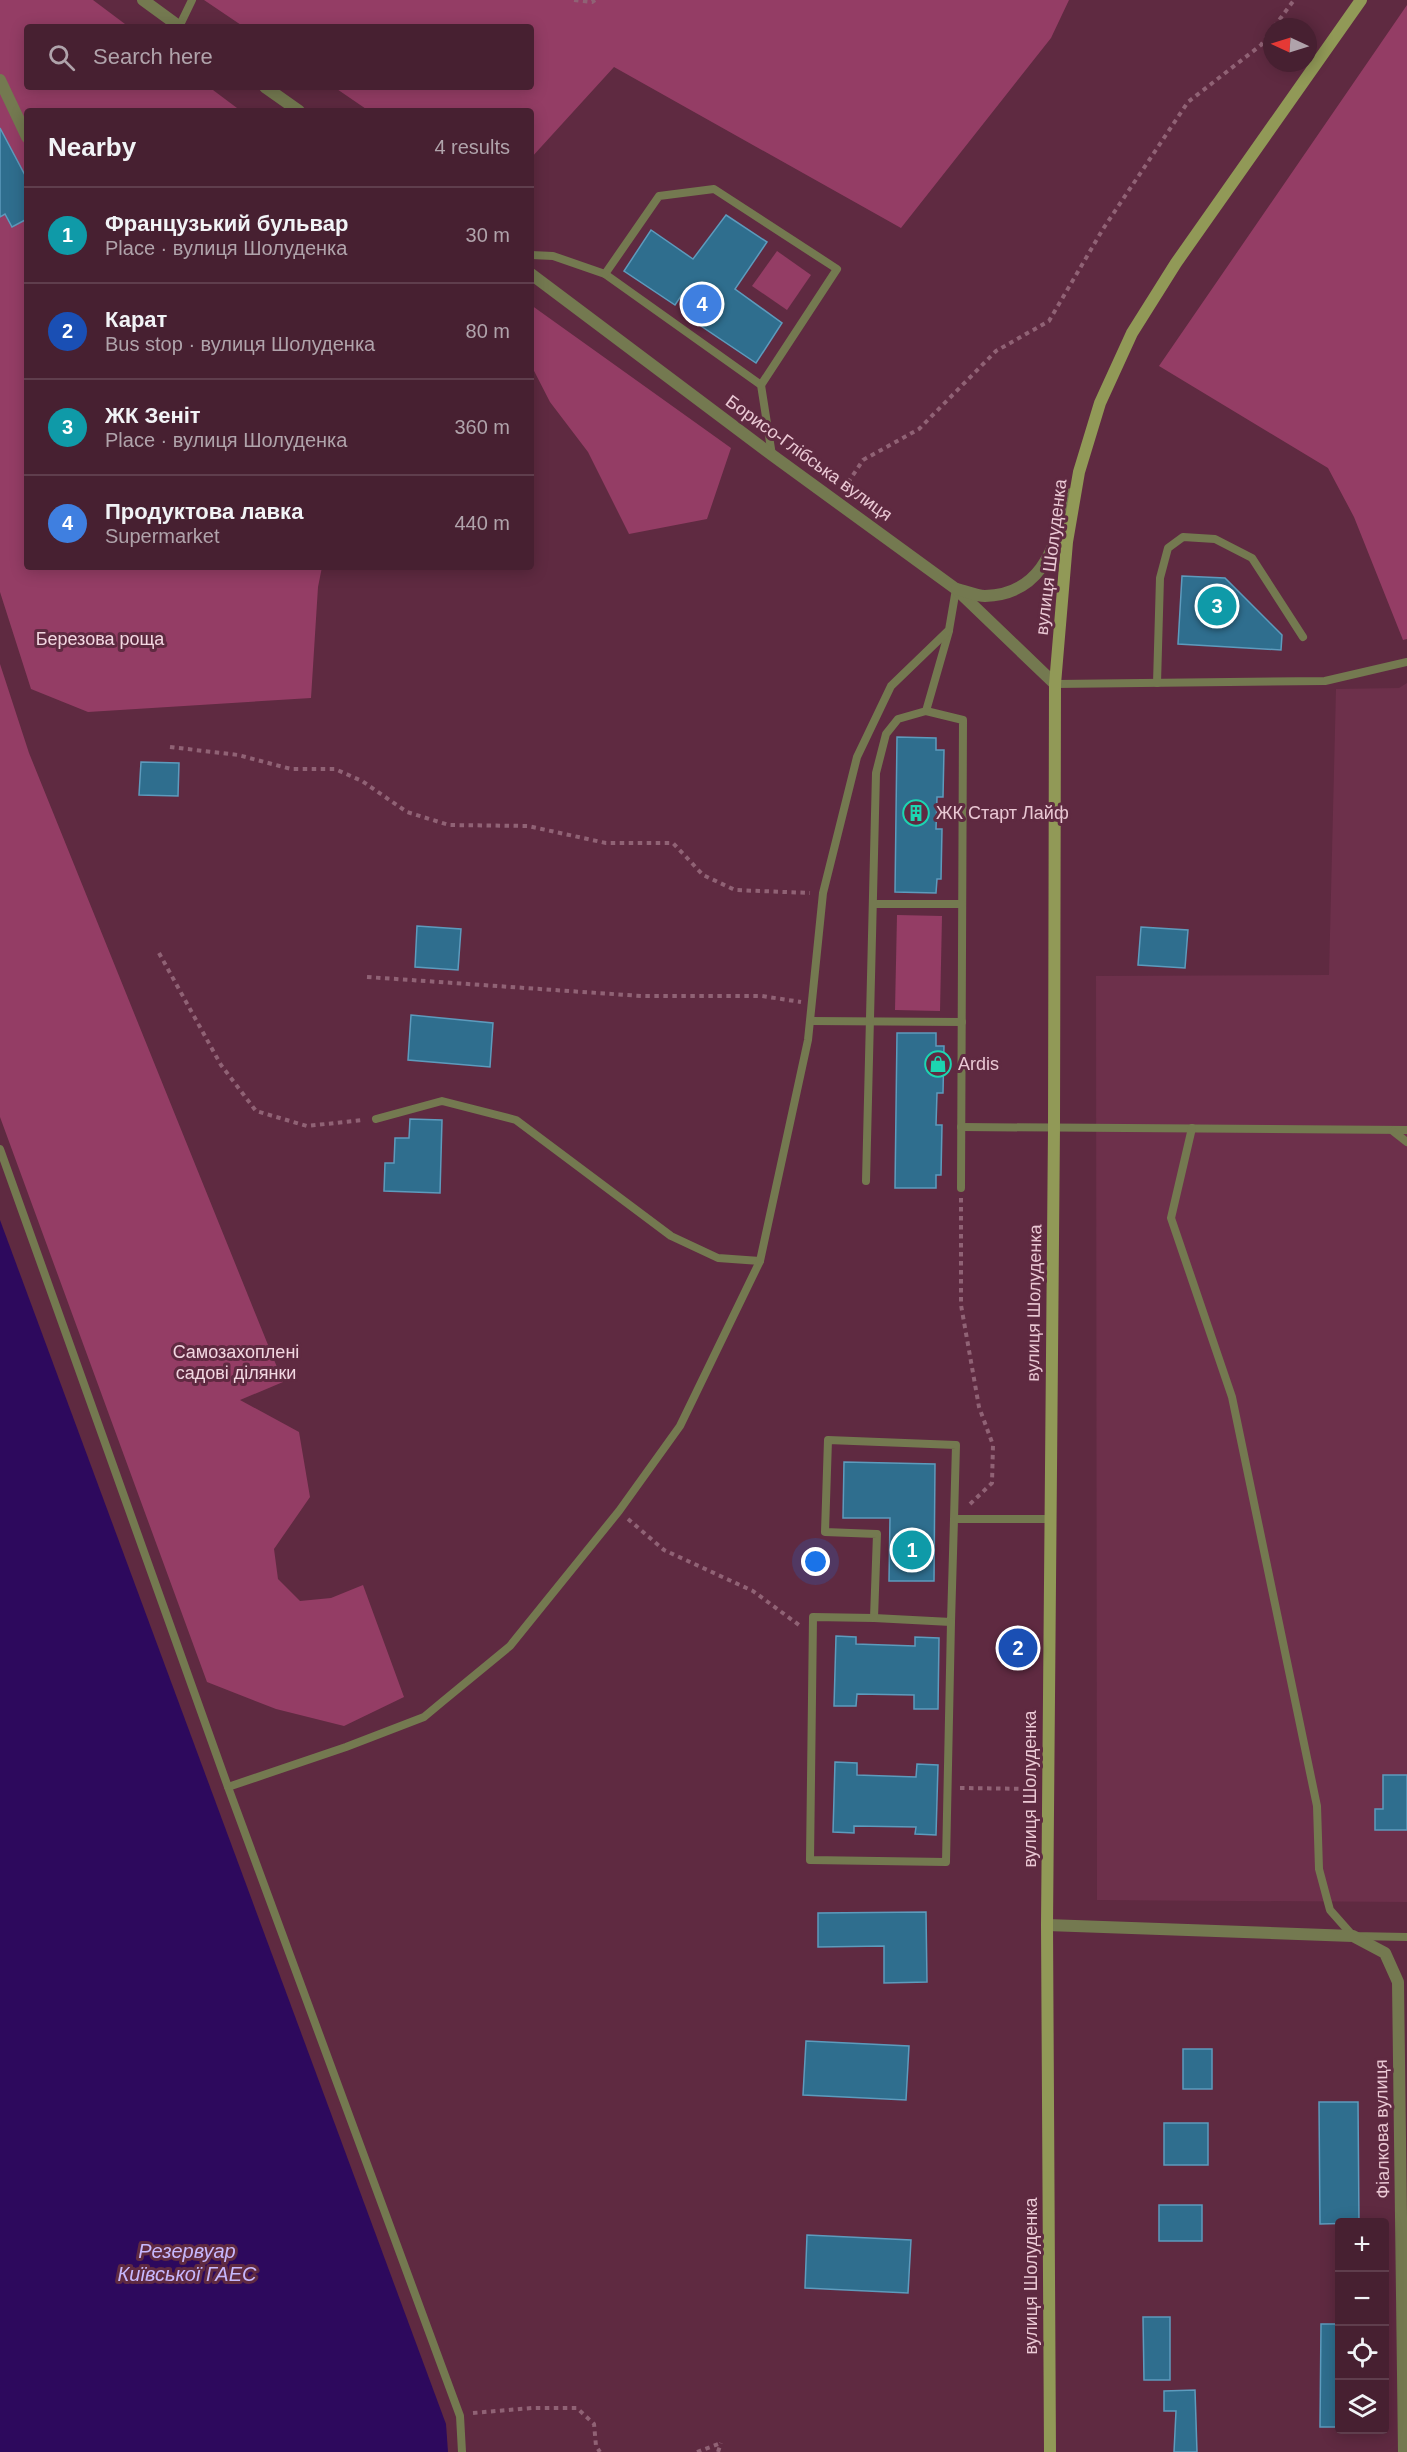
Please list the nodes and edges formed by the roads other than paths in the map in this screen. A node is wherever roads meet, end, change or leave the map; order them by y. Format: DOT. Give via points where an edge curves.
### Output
graph roads {
  1 [pos="143,0"];
  2 [pos="192,0"];
  3 [pos="1360,0"];
  4 [pos="175,24"];
  5 [pos="180,24"];
  6 [pos="0,80"];
  7 [pos="269,90"];
  8 [pos="295,108"];
  9 [pos="24,130"];
  10 [pos="534,255"];
  11 [pos="605,274"];
  12 [pos="534,276"];
  13 [pos="761,385"];
  14 [pos="772,455"];
  15 [pos="1079,472"];
  16 [pos="956,589"];
  17 [pos="949,630"];
  18 [pos="1303,637"];
  19 [pos="1407,662"];
  20 [pos="1157,682"];
  21 [pos="1055,684"];
  22 [pos="926,711"];
  23 [pos="873,904"];
  24 [pos="962,904"];
  25 [pos="811,1020"];
  26 [pos="870,1022"];
  27 [pos="962,1022"];
  28 [pos="376,1119"];
  29 [pos="961,1127"];
  30 [pos="1054,1127"];
  31 [pos="1192,1128"];
  32 [pos="1407,1130"];
  33 [pos="1393,1131"];
  34 [pos="1407,1142"];
  35 [pos="0,1149"];
  36 [pos="866,1181"];
  37 [pos="961,1188"];
  38 [pos="760,1261"];
  39 [pos="954,1519"];
  40 [pos="1050,1519"];
  41 [pos="874,1618"];
  42 [pos="951,1622"];
  43 [pos="228,1787"];
  44 [pos="1047,1925"];
  45 [pos="1353,1936"];
  46 [pos="1407,1937"];
  47 [pos="1405,2342"];
  48 [pos="462,2452"];
  49 [pos="1050,2452"];
  50 [pos="1404,2452"];
  1 -- 4 [label="street"];
  2 -- 5 [label="lane"];
  3 -- 15 [label="main road, вулиця Шолуденка" via="1132,333 1100,403"];
  6 -- 9 [label="street"];
  7 -- 8 [label="street"];
  10 -- 11 [label="lane" via="553,256"];
  11 -- 13 [label="lane"];
  11 -- 13 [label="lane" via="659,196 714,189 837,269"];
  12 -- 14 [label="street, Борисо-Глібська вулиця"];
  13 -- 14 [label="lane"];
  14 -- 16 [label="street, Борисо-Глібська вулиця"];
  15 -- 16 [label="street" via="1051,555 1032,580 1013,591 983,596"];
  15 -- 21 [label="main road, вулиця Шолуденка" via="1066,542"];
  16 -- 17 [label="lane"];
  16 -- 21 [label="street, Борисо-Глібська вулиця"];
  17 -- 22 [label="lane"];
  17 -- 25 [label="lane" via="891,686 857,756 823,893"];
  18 -- 20 [label="lane" via="1252,558 1215,538 1183,537 1168,548 1160,578"];
  19 -- 20 [label="lane" via="1325,681"];
  20 -- 21 [label="lane"];
  21 -- 30 [label="main road, вулиця Шолуденка"];
  22 -- 23 [label="lane" via="898,719 886,734 876,773"];
  22 -- 24 [label="lane" via="963,720"];
  23 -- 24 [label="lane"];
  23 -- 26 [label="lane"];
  24 -- 27 [label="lane"];
  25 -- 26 [label="lane"];
  25 -- 38 [label="lane"];
  26 -- 27 [label="lane"];
  26 -- 36 [label="lane"];
  27 -- 29 [label="lane"];
  28 -- 38 [label="lane" via="442,1101 516,1120 671,1236 718,1258"];
  29 -- 30 [label="lane"];
  29 -- 37 [label="lane"];
  30 -- 31 [label="lane"];
  30 -- 40 [label="main road, вулиця Шолуденка"];
  31 -- 33 [label="lane"];
  31 -- 45 [label="lane" via="1172,1218 1232,1397 1317,1806 1319,1869 1330,1910"];
  32 -- 33 [label="lane"];
  33 -- 34 [label="lane"];
  35 -- 43 [label="lane"];
  38 -- 43 [label="lane" via="680,1426 619,1511 510,1647 424,1717"];
  39 -- 40 [label="lane"];
  39 -- 41 [label="lane" via="956,1445 828,1440 825,1532 878,1534"];
  39 -- 42 [label="lane"];
  40 -- 44 [label="main road, вулиця Шолуденка"];
  41 -- 42 [label="lane"];
  41 -- 42 [label="lane" via="813,1617 810,1860 946,1862"];
  43 -- 48 [label="lane" via="460,2416"];
  44 -- 45 [label="street"];
  44 -- 49 [label="main road, вулиця Шолуденка"];
  45 -- 46 [label="lane"];
  45 -- 47 [label="street, Фіалкова вулиця" via="1385,1953 1398,1982"];
  47 -- 50 [label="street, Фіалкова вулиця"];
}
